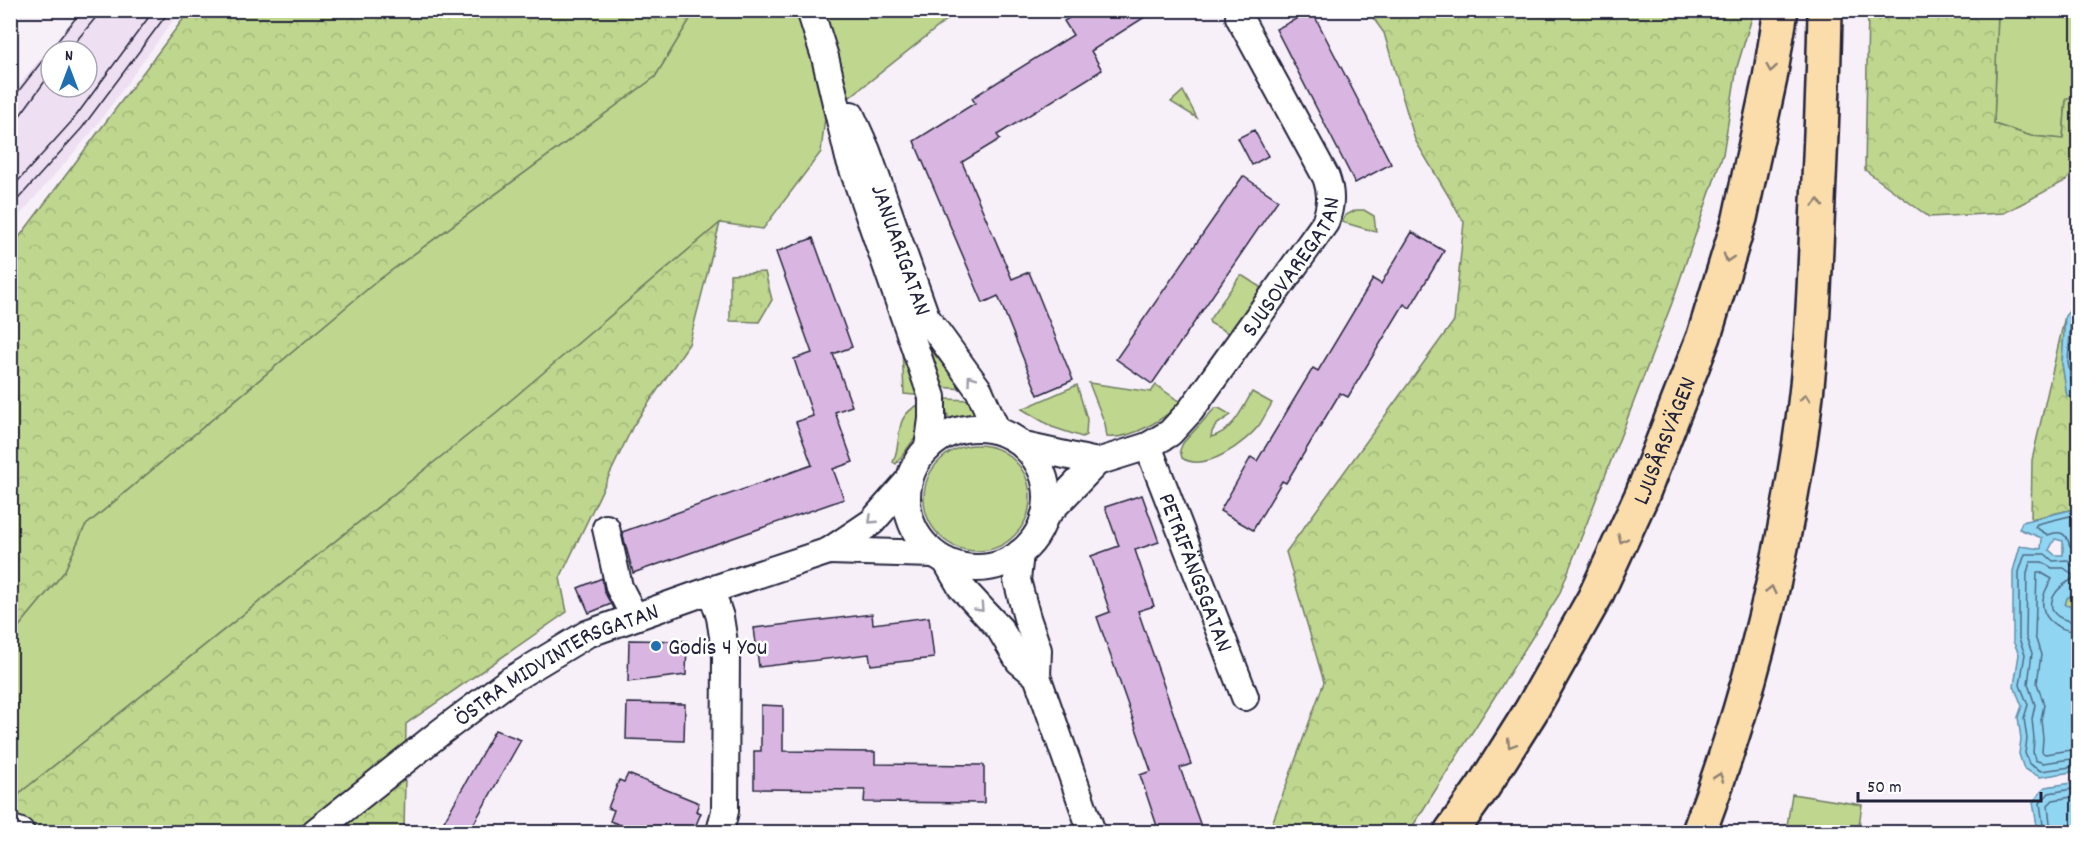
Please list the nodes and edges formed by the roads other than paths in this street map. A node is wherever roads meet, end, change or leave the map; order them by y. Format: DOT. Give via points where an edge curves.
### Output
graph roads {
  1 [pos="810,10"];
  2 [pos="1780,10"];
  3 [pos="1825,10"];
  4 [pos="1239,17"];
  5 [pos="825,57"];
  6 [pos="997,431"];
  7 [pos="1024,446"];
  8 [pos="1148,446"];
  9 [pos="928,448"];
  10 [pos="1096,462"];
  11 [pos="908,481"];
  12 [pos="1044,517"];
  13 [pos="606,528"];
  14 [pos="829,551"];
  15 [pos="1020,553"];
  16 [pos="940,557"];
  17 [pos="711,590"];
  18 [pos="634,616"];
  19 [pos="1037,676"];
  20 [pos="1245,697"];
  21 [pos="10,828"];
  22 [pos="21,832"];
  23 [pos="315,832"];
  24 [pos="720,832"];
  25 [pos="1092,832"];
  26 [pos="1451,832"];
  27 [pos="1699,832"];
  1 -- 5 [label="street, JANUARIGATAN"];
  2 -- 26 [label="main road, LJUSÅRSVÄGEN, one-way" via="1770,78 1740,218 1704,336 1642,495 1595,597 1531,711"];
  27 -- 3 [label="main road, one-way" via="1750,674 1784,530 1800,440 1814,284"];
  4 -- 8 [label="street, SJUSOVAREGATAN" via="1326,177 1331,190 1330,209 1325,222 1191,410 1170,433"];
  6 -- 5 [label="street, JANUARIGATAN, one-way" via="979,390 926,316 867,151"];
  5 -- 9 [label="street, JANUARIGATAN" via="849,158 932,397"];
  6 -- 7 [label="street"];
  6 -- 9 [label="street" via="960,430"];
  7 -- 10 [label="street, SJUSOVAREGATAN"];
  7 -- 12 [label="street" via="1044,479"];
  8 -- 10 [label="street, SJUSOVAREGATAN"];
  8 -- 20 [label="street, PETRIFÄNGSGATAN"];
  9 -- 11 [label="street"];
  10 -- 12 [label="street, SJUSOVAREGATAN"];
  11 -- 14 [label="street, ÖSTRA MIDVINTERSGATAN, one-way" via="872,522"];
  11 -- 16 [label="street" via="910,521 919,539"];
  12 -- 15 [label="street" via="1037,534"];
  13 -- 18 [label="street" via="619,587"];
  14 -- 16 [label="street, ÖSTRA MIDVINTERSGATAN"];
  14 -- 17 [label="street, ÖSTRA MIDVINTERSGATAN"];
  15 -- 16 [label="street" via="984,568 958,566"];
  15 -- 19 [label="street" via="1017,580 1038,650"];
  16 -- 19 [label="street, one-way" via="961,587 1000,629 1019,661"];
  17 -- 18 [label="street, ÖSTRA MIDVINTERSGATAN"];
  17 -- 24 [label="street" via="726,656 725,811"];
  18 -- 23 [label="street, ÖSTRA MIDVINTERSGATAN" via="586,634 509,681"];
  19 -- 25 [label="street"];
  21 -- 22 [label="street"];
}
